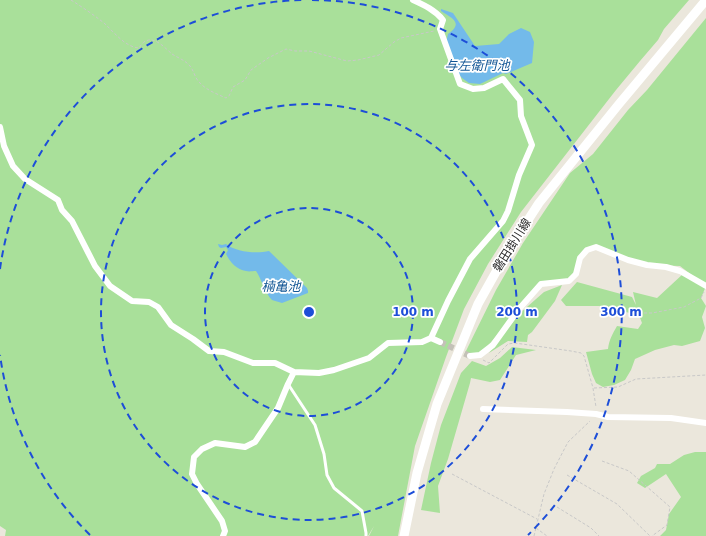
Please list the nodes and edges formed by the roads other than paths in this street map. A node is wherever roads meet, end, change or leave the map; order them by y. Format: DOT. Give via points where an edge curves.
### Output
graph roads {
  1 [pos="413,0"];
  2 [pos="706,0"];
  3 [pos="0,127"];
  4 [pos="706,286"];
  5 [pos="431,338"];
  6 [pos="440,342"];
  7 [pos="471,356"];
  8 [pos="294,372"];
  9 [pos="288,384"];
  10 [pos="482,409"];
  11 [pos="706,423"];
  12 [pos="223,536"];
  13 [pos="366,536"];
  14 [pos="404,536"];
  1 -- 5 [label="street" via="439,14 443,20 440,29 460,84 473,89 484,88 503,79 512,89 520,100 521,116 532,145 503,221 470,259"];
  2 -- 14 [label="main road, 磐田掛川線" via="539,203 502,260 478,304 437,404 417,474"];
  3 -- 8 [label="street" via="4,146 13,166 25,179 58,200 95,266 110,286 132,301 149,302 158,307 171,325 209,351 224,352 253,363 275,363"];
  4 -- 7 [label="street" via="680,271 628,260 596,247 587,250 580,258 576,274 569,281 541,284 492,345 480,355"];
  5 -- 6 [label="street"];
  5 -- 8 [label="street" via="422,342 388,343 369,358 334,370 319,373"];
  8 -- 9 [label="street"];
  9 -- 12 [label="street" via="278,408 255,442 245,447 214,444 202,449 194,457 192,474 222,521 225,531"];
  9 -- 13 [label="lane" via="315,425 327,475 334,488 362,511"];
  10 -- 11 [label="street" via="671,418"];
}
